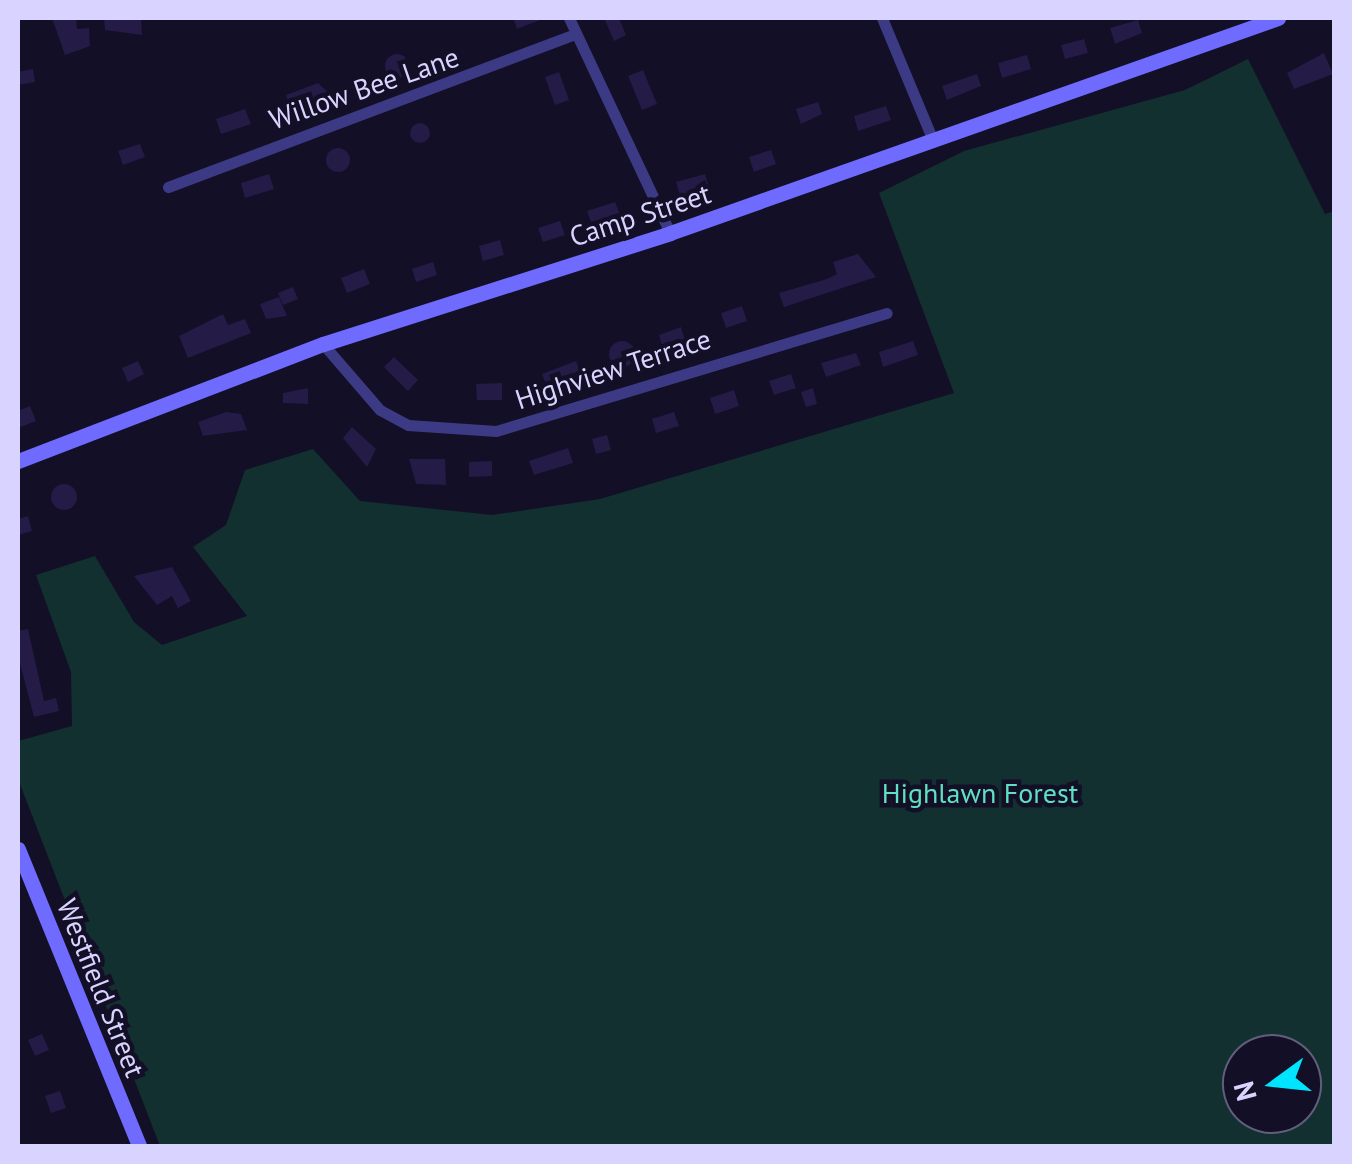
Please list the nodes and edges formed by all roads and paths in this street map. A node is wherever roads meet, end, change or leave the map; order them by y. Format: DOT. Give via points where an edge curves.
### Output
graph roads {
  1 [pos="570,18"];
  2 [pos="882,18"];
  3 [pos="1278,18"];
  4 [pos="576,34"];
  5 [pos="931,136"];
  6 [pos="168,188"];
  7 [pos="670,233"];
  8 [pos="887,313"];
  9 [pos="322,344"];
  10 [pos="18,461"];
  11 [pos="18,849"];
  12 [pos="139,1146"];
  1 -- 4 [label="street"];
  2 -- 5 [label="street"];
  3 -- 5 [label="street, Camp Street"];
  4 -- 6 [label="street, Willow Bee Lane"];
  4 -- 7 [label="street"];
  5 -- 7 [label="street, Camp Street"];
  7 -- 9 [label="street, Camp Street"];
  8 -- 9 [label="street, Highview Terrace" via="496,432 408,425 380,410"];
  9 -- 10 [label="street, Camp Street"];
  11 -- 12 [label="street, Westfield Street"];
}
